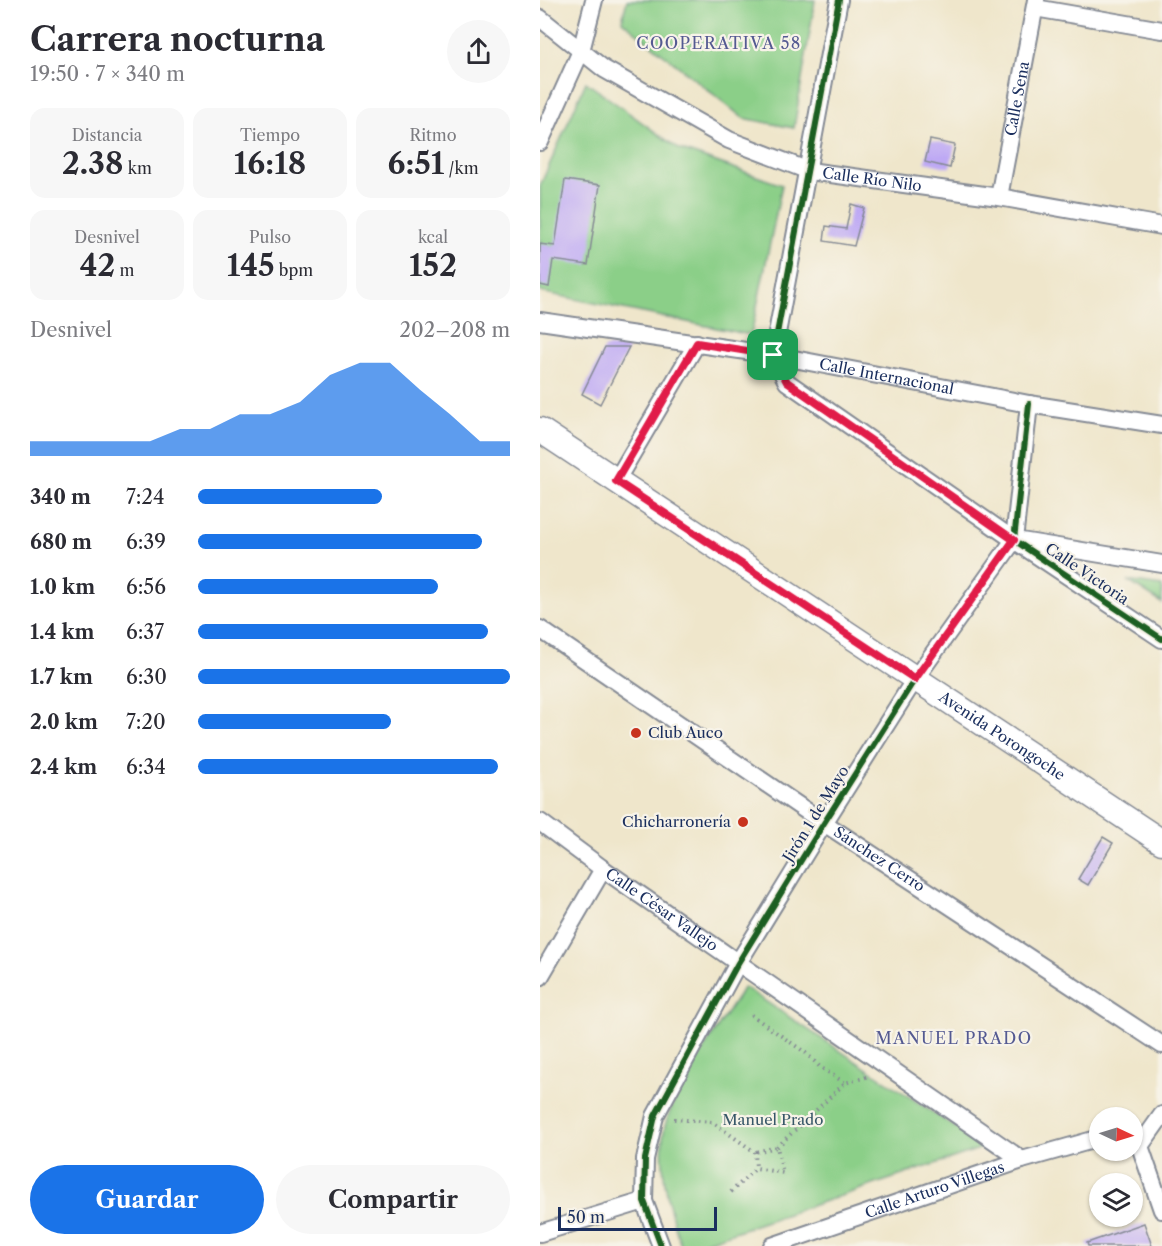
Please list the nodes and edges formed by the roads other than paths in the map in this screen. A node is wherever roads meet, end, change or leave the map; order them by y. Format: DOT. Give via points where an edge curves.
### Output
graph roads {
  1 [pos="594,0"];
  2 [pos="839,0"];
  3 [pos="1036,4"];
  4 [pos="540,18"];
  5 [pos="1162,30"];
  6 [pos="581,51"];
  7 [pos="540,142"];
  8 [pos="809,171"];
  9 [pos="999,197"];
  10 [pos="1162,226"];
  11 [pos="540,321"];
  12 [pos="697,343"];
  13 [pos="773,355"];
  14 [pos="1029,404"];
  15 [pos="1162,425"];
  16 [pos="540,429"];
  17 [pos="616,481"];
  18 [pos="1014,540"];
  19 [pos="1162,564"];
  20 [pos="540,629"];
  21 [pos="1162,639"];
  22 [pos="915,679"];
  23 [pos="540,822"];
  24 [pos="824,823"];
  25 [pos="1162,842"];
  26 [pos="603,869"];
  27 [pos="738,963"];
  28 [pos="540,977"];
  29 [pos="1162,1045"];
  30 [pos="1162,1115"];
  31 [pos="1143,1135"];
  32 [pos="1089,1141"];
  33 [pos="1022,1160"];
  34 [pos="1143,1161"];
  35 [pos="644,1201"];
  36 [pos="1162,1210"];
  37 [pos="540,1233"];
  38 [pos="661,1246"];
  39 [pos="772,1246"];
  1 -- 6 [label="street"];
  2 -- 8 [label="street"];
  3 -- 5 [label="street"];
  3 -- 9 [label="street, Calle Sena"];
  4 -- 6 [label="street, Calle Río Nilo"];
  6 -- 7 [label="street"];
  6 -- 8 [label="street, Calle Río Nilo" via="604,69 729,140"];
  8 -- 9 [label="street, Calle Río Nilo"];
  8 -- 13 [label="street"];
  9 -- 10 [label="street, Calle Río Nilo"];
  11 -- 12 [label="street, Calle Internacional"];
  12 -- 13 [label="street, Calle Internacional"];
  12 -- 17 [label="street"];
  13 -- 14 [label="street, Calle Internacional"];
  13 -- 18 [label="street, Calle Victoria" via="787,382"];
  14 -- 15 [label="street, Calle Internacional"];
  14 -- 18 [label="street, Jirón 1 de Mayo"];
  16 -- 17 [label="main road, Avenida Porongoche"];
  17 -- 22 [label="main road, Avenida Porongoche"];
  18 -- 19 [label="street"];
  18 -- 21 [label="street, Calle Victoria"];
  18 -- 22 [label="street, Jirón 1 de Mayo"];
  20 -- 24 [label="street, Sánchez Cerro"];
  22 -- 24 [label="street, Jirón 1 de Mayo"];
  22 -- 25 [label="main road, Avenida Porongoche"];
  23 -- 26 [label="street, Calle César Vallejo"];
  24 -- 27 [label="street, Jirón 1 de Mayo"];
  24 -- 29 [label="street, Sánchez Cerro"];
  26 -- 27 [label="street, Calle César Vallejo"];
  26 -- 28 [label="street"];
  27 -- 33 [label="street, Calle César Vallejo"];
  27 -- 35 [label="street, Jirón 1 de Mayo" via="655,1116 645,1159"];
  30 -- 31 [label="street"];
  32 -- 33 [label="street, Calle Arturo Villegas"];
  33 -- 39 [label="street, Calle Arturo Villegas"];
  34 -- 36 [label="street"];
  35 -- 37 [label="street"];
  35 -- 38 [label="street, Jirón 1 de Mayo"];
}
